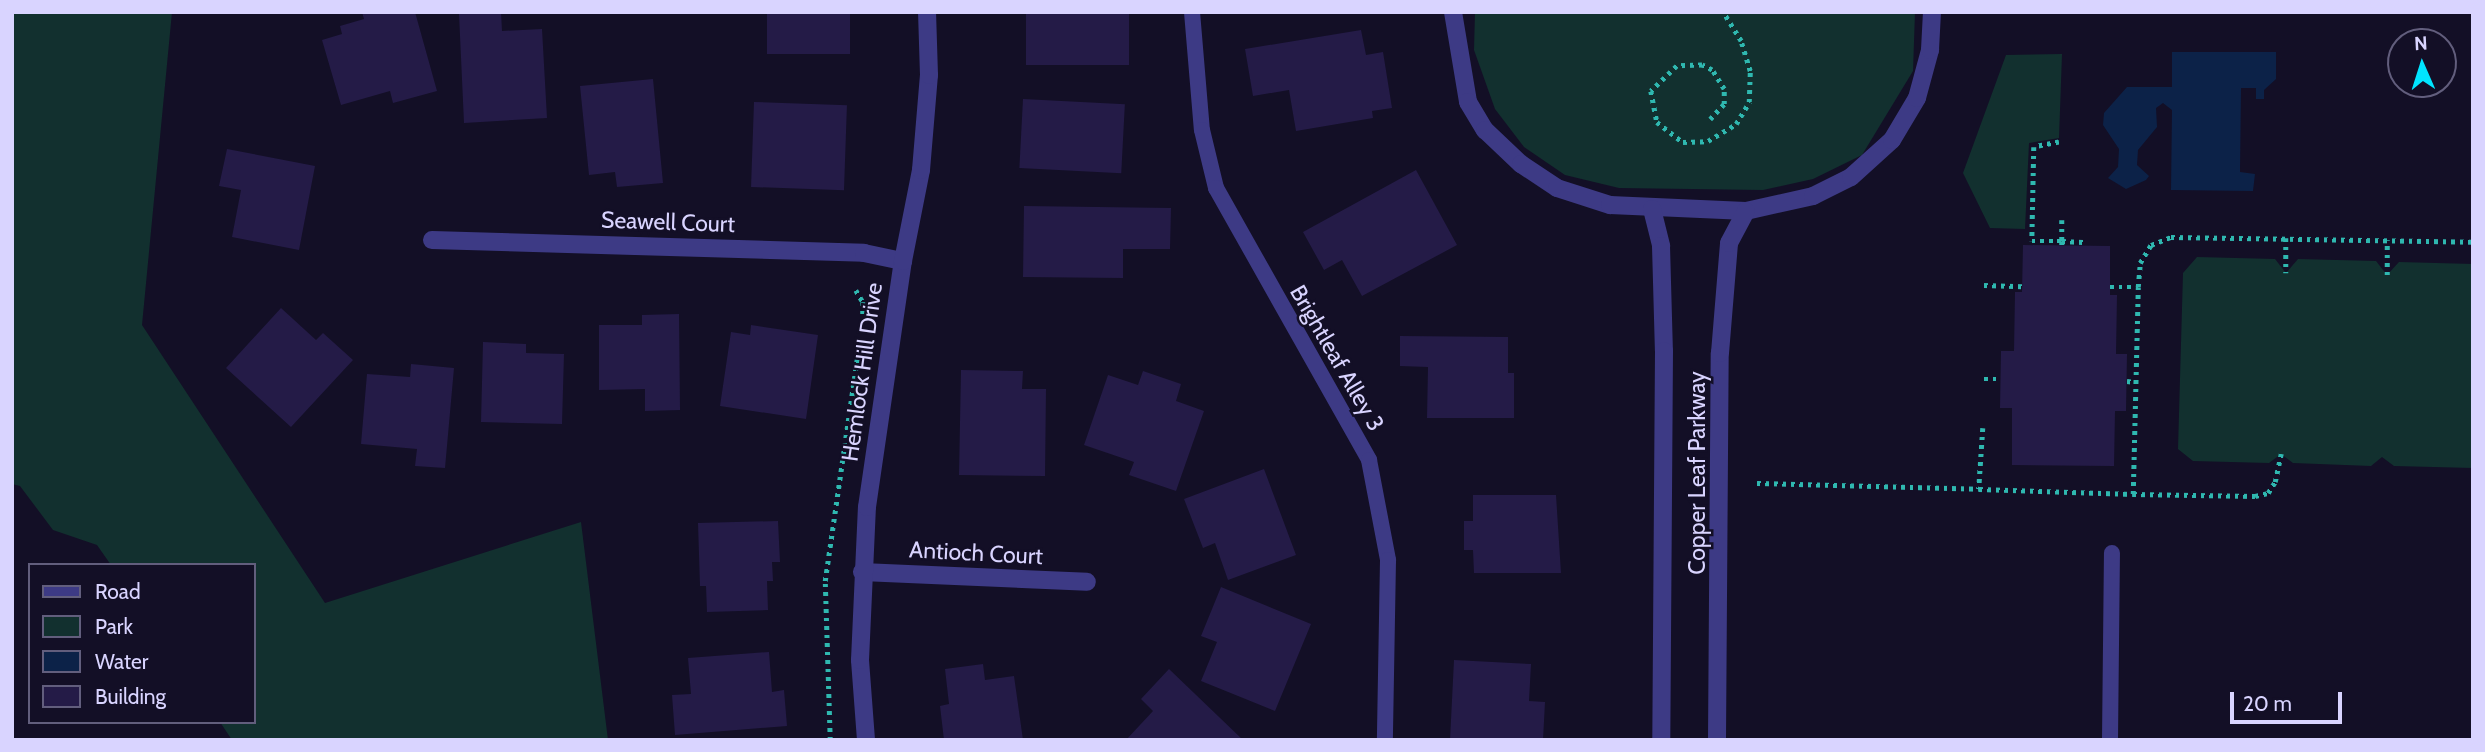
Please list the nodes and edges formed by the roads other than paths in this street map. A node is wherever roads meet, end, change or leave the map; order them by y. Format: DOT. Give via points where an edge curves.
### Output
graph roads {
  1 [pos="928,12"];
  2 [pos="1192,12"];
  3 [pos="1453,12"];
  4 [pos="1931,12"];
  5 [pos="1652,209"];
  6 [pos="1746,211"];
  7 [pos="432,240"];
  8 [pos="903,261"];
  9 [pos="2112,553"];
  10 [pos="862,572"];
  11 [pos="1087,582"];
  12 [pos="866,740"];
  13 [pos="1385,740"];
  14 [pos="1661,740"];
  15 [pos="1717,740"];
  16 [pos="2110,740"];
  1 -- 8 [label="street, Hemlock Hill Drive" via="929,75 921,170"];
  2 -- 13 [label="lane, Brightleaf Alley 3" via="1202,130 1216,188 1369,460 1388,560"];
  3 -- 5 [label="street" via="1468,102 1485,130 1521,164 1557,188 1610,205"];
  4 -- 6 [label="street" via="1930,50 1917,98 1892,140 1851,177 1813,196"];
  5 -- 6 [label="street"];
  5 -- 14 [label="street, Copper Leaf Parkway" via="1661,246 1664,351"];
  6 -- 15 [label="street, Copper Leaf Parkway" via="1729,243 1720,353"];
  7 -- 8 [label="street, Seawell Court" via="864,253"];
  8 -- 10 [label="street, Hemlock Hill Drive"];
  9 -- 16 [label="lane"];
  10 -- 11 [label="street, Antioch Court"];
  10 -- 12 [label="street, Hemlock Hill Drive" via="860,660"];
}
